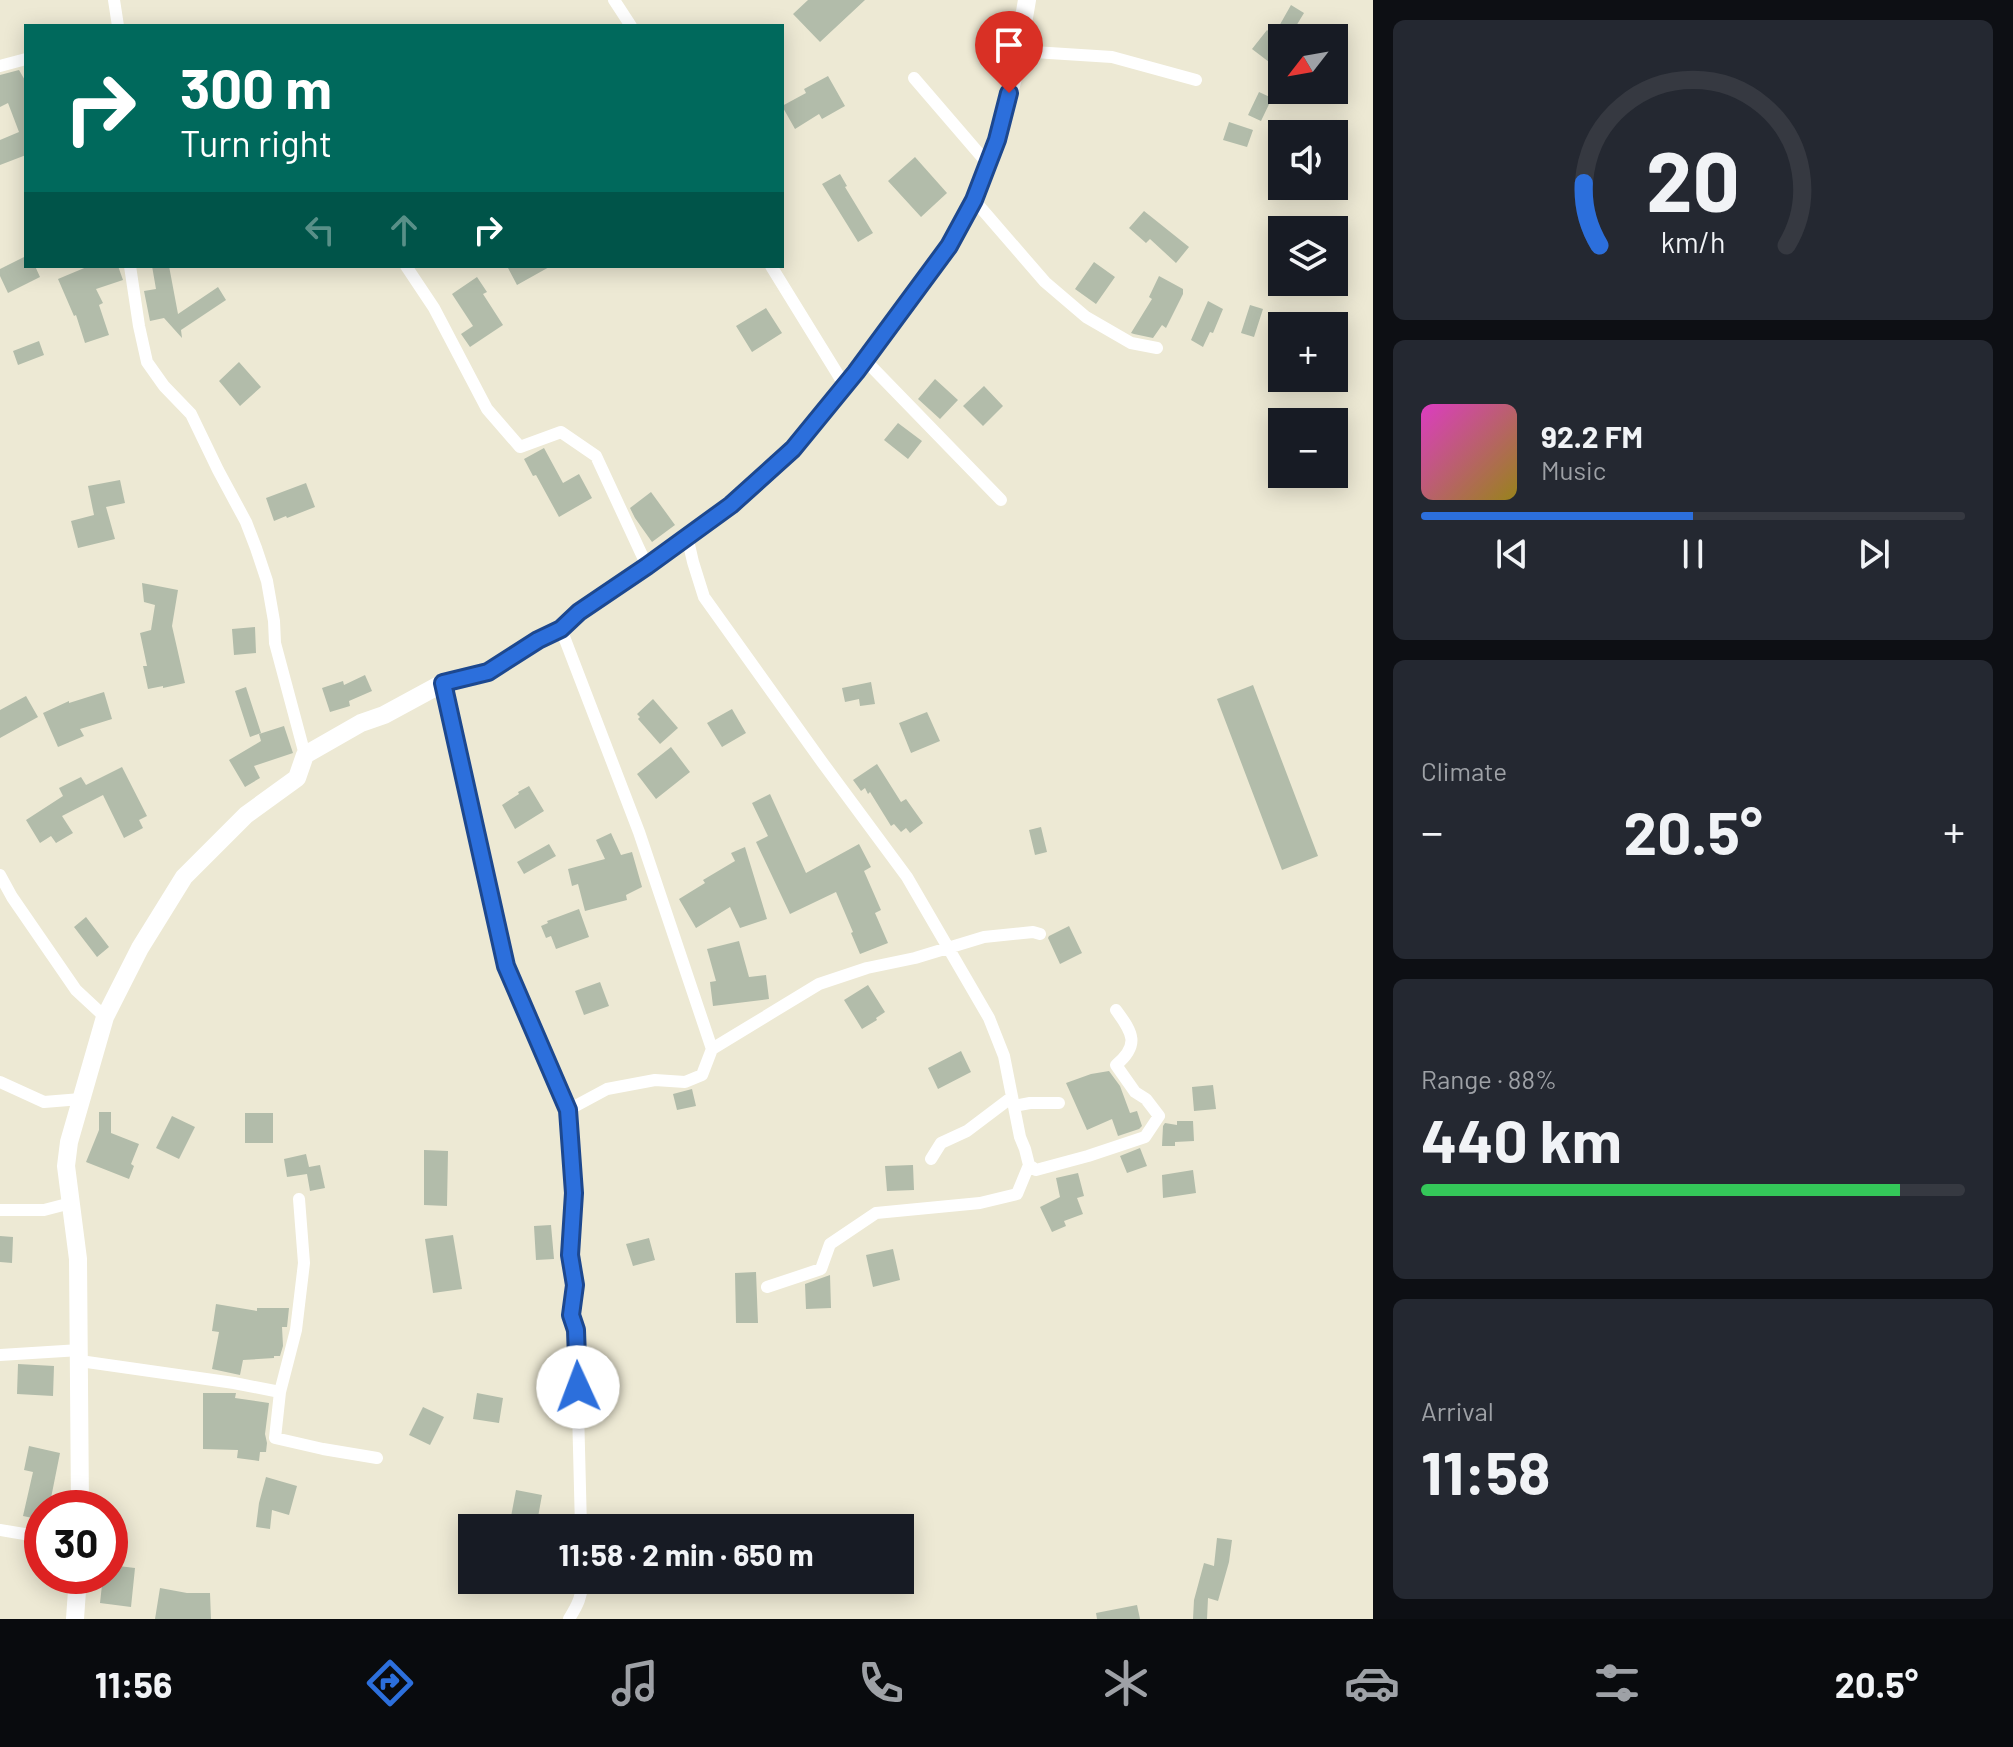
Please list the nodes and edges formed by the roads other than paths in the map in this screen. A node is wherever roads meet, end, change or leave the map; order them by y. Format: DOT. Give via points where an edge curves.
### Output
graph roads {
  1 [pos="114,0"];
  2 [pos="614,0"];
  3 [pos="1027,0"];
  4 [pos="118,24"];
  5 [pos="630,24"];
  6 [pos="1018,51"];
  7 [pos="24,60"];
  8 [pos="0,66"];
  9 [pos="914,78"];
  10 [pos="1196,80"];
  11 [pos="988,164"];
  12 [pos="974,200"];
  13 [pos="130,268"];
  14 [pos="407,268"];
  15 [pos="772,268"];
  16 [pos="1157,348"];
  17 [pos="865,360"];
  18 [pos="845,386"];
  19 [pos="1001,500"];
  20 [pos="687,536"];
  21 [pos="647,566"];
  22 [pos="561,629"];
  23 [pos="443,683"];
  24 [pos="305,755"];
  25 [pos="0,875"];
  26 [pos="1040,934"];
  27 [pos="948,949"];
  28 [pos="1116,1010"];
  29 [pos="105,1017"];
  30 [pos="712,1049"];
  31 [pos="0,1082"];
  32 [pos="81,1099"];
  33 [pos="1013,1101"];
  34 [pos="1059,1103"];
  35 [pos="568,1110"];
  36 [pos="931,1159"];
  37 [pos="1029,1165"];
  38 [pos="299,1199"];
  39 [pos="71,1203"];
  40 [pos="0,1210"];
  41 [pos="767,1287"];
  42 [pos="0,1355"];
  43 [pos="80,1356"];
  44 [pos="280,1392"];
  45 [pos="377,1458"];
  46 [pos="80,1490"];
  47 [pos="581,1514"];
  48 [pos="0,1530"];
  49 [pos="24,1534"];
  50 [pos="77,1594"];
  51 [pos="582,1594"];
  52 [pos="75,1619"];
  53 [pos="569,1619"];
  1 -- 4 [label="street"];
  2 -- 5 [label="street"];
  3 -- 6 [label="street"];
  6 -- 10 [label="street" via="1112,57"];
  6 -- 11 [label="street"];
  7 -- 8 [label="street"];
  9 -- 11 [label="street"];
  11 -- 12 [label="street"];
  12 -- 16 [label="street" via="1045,282 1086,317 1131,343"];
  12 -- 17 [label="street" via="949,246"];
  13 -- 24 [label="street" via="147,362 191,414 256,548"];
  14 -- 21 [label="street" via="487,409 520,447 561,432 596,456"];
  15 -- 18 [label="street"];
  17 -- 18 [label="street"];
  17 -- 19 [label="street"];
  18 -- 20 [label="street" via="793,449"];
  20 -- 21 [label="street"];
  20 -- 27 [label="street" via="704,597 907,877"];
  21 -- 22 [label="street"];
  22 -- 23 [label="street" via="488,672"];
  22 -- 30 [label="street" via="639,832"];
  23 -- 24 [label="street"];
  23 -- 35 [label="street" via="506,966"];
  24 -- 29 [label="street" via="297,778 246,815 184,877"];
  25 -- 29 [label="street" via="76,990"];
  26 -- 27 [label="street" via="984,937"];
  27 -- 30 [label="street" via="819,984"];
  27 -- 33 [label="street" via="989,1018"];
  28 -- 37 [label="street" via="1132,1045 1116,1065 1159,1116 1145,1137 1047,1168"];
  29 -- 32 [label="street"];
  30 -- 35 [label="street" via="702,1075 685,1082 655,1080 607,1089"];
  31 -- 32 [label="street" via="44,1102"];
  32 -- 39 [label="street" via="66,1166"];
  33 -- 34 [label="street"];
  33 -- 36 [label="street" via="941,1143"];
  33 -- 37 [label="street"];
  35 -- 47 [label="street"];
  37 -- 41 [label="street" via="1017,1194 876,1213 830,1244 821,1269"];
  38 -- 44 [label="street" via="304,1263 296,1330"];
  39 -- 40 [label="street" via="44,1210"];
  39 -- 43 [label="street"];
  42 -- 43 [label="street"];
  43 -- 44 [label="street"];
  43 -- 46 [label="street"];
  44 -- 45 [label="street" via="275,1438"];
  48 -- 49 [label="street"];
  50 -- 52 [label="street"];
  51 -- 53 [label="street"];
}
